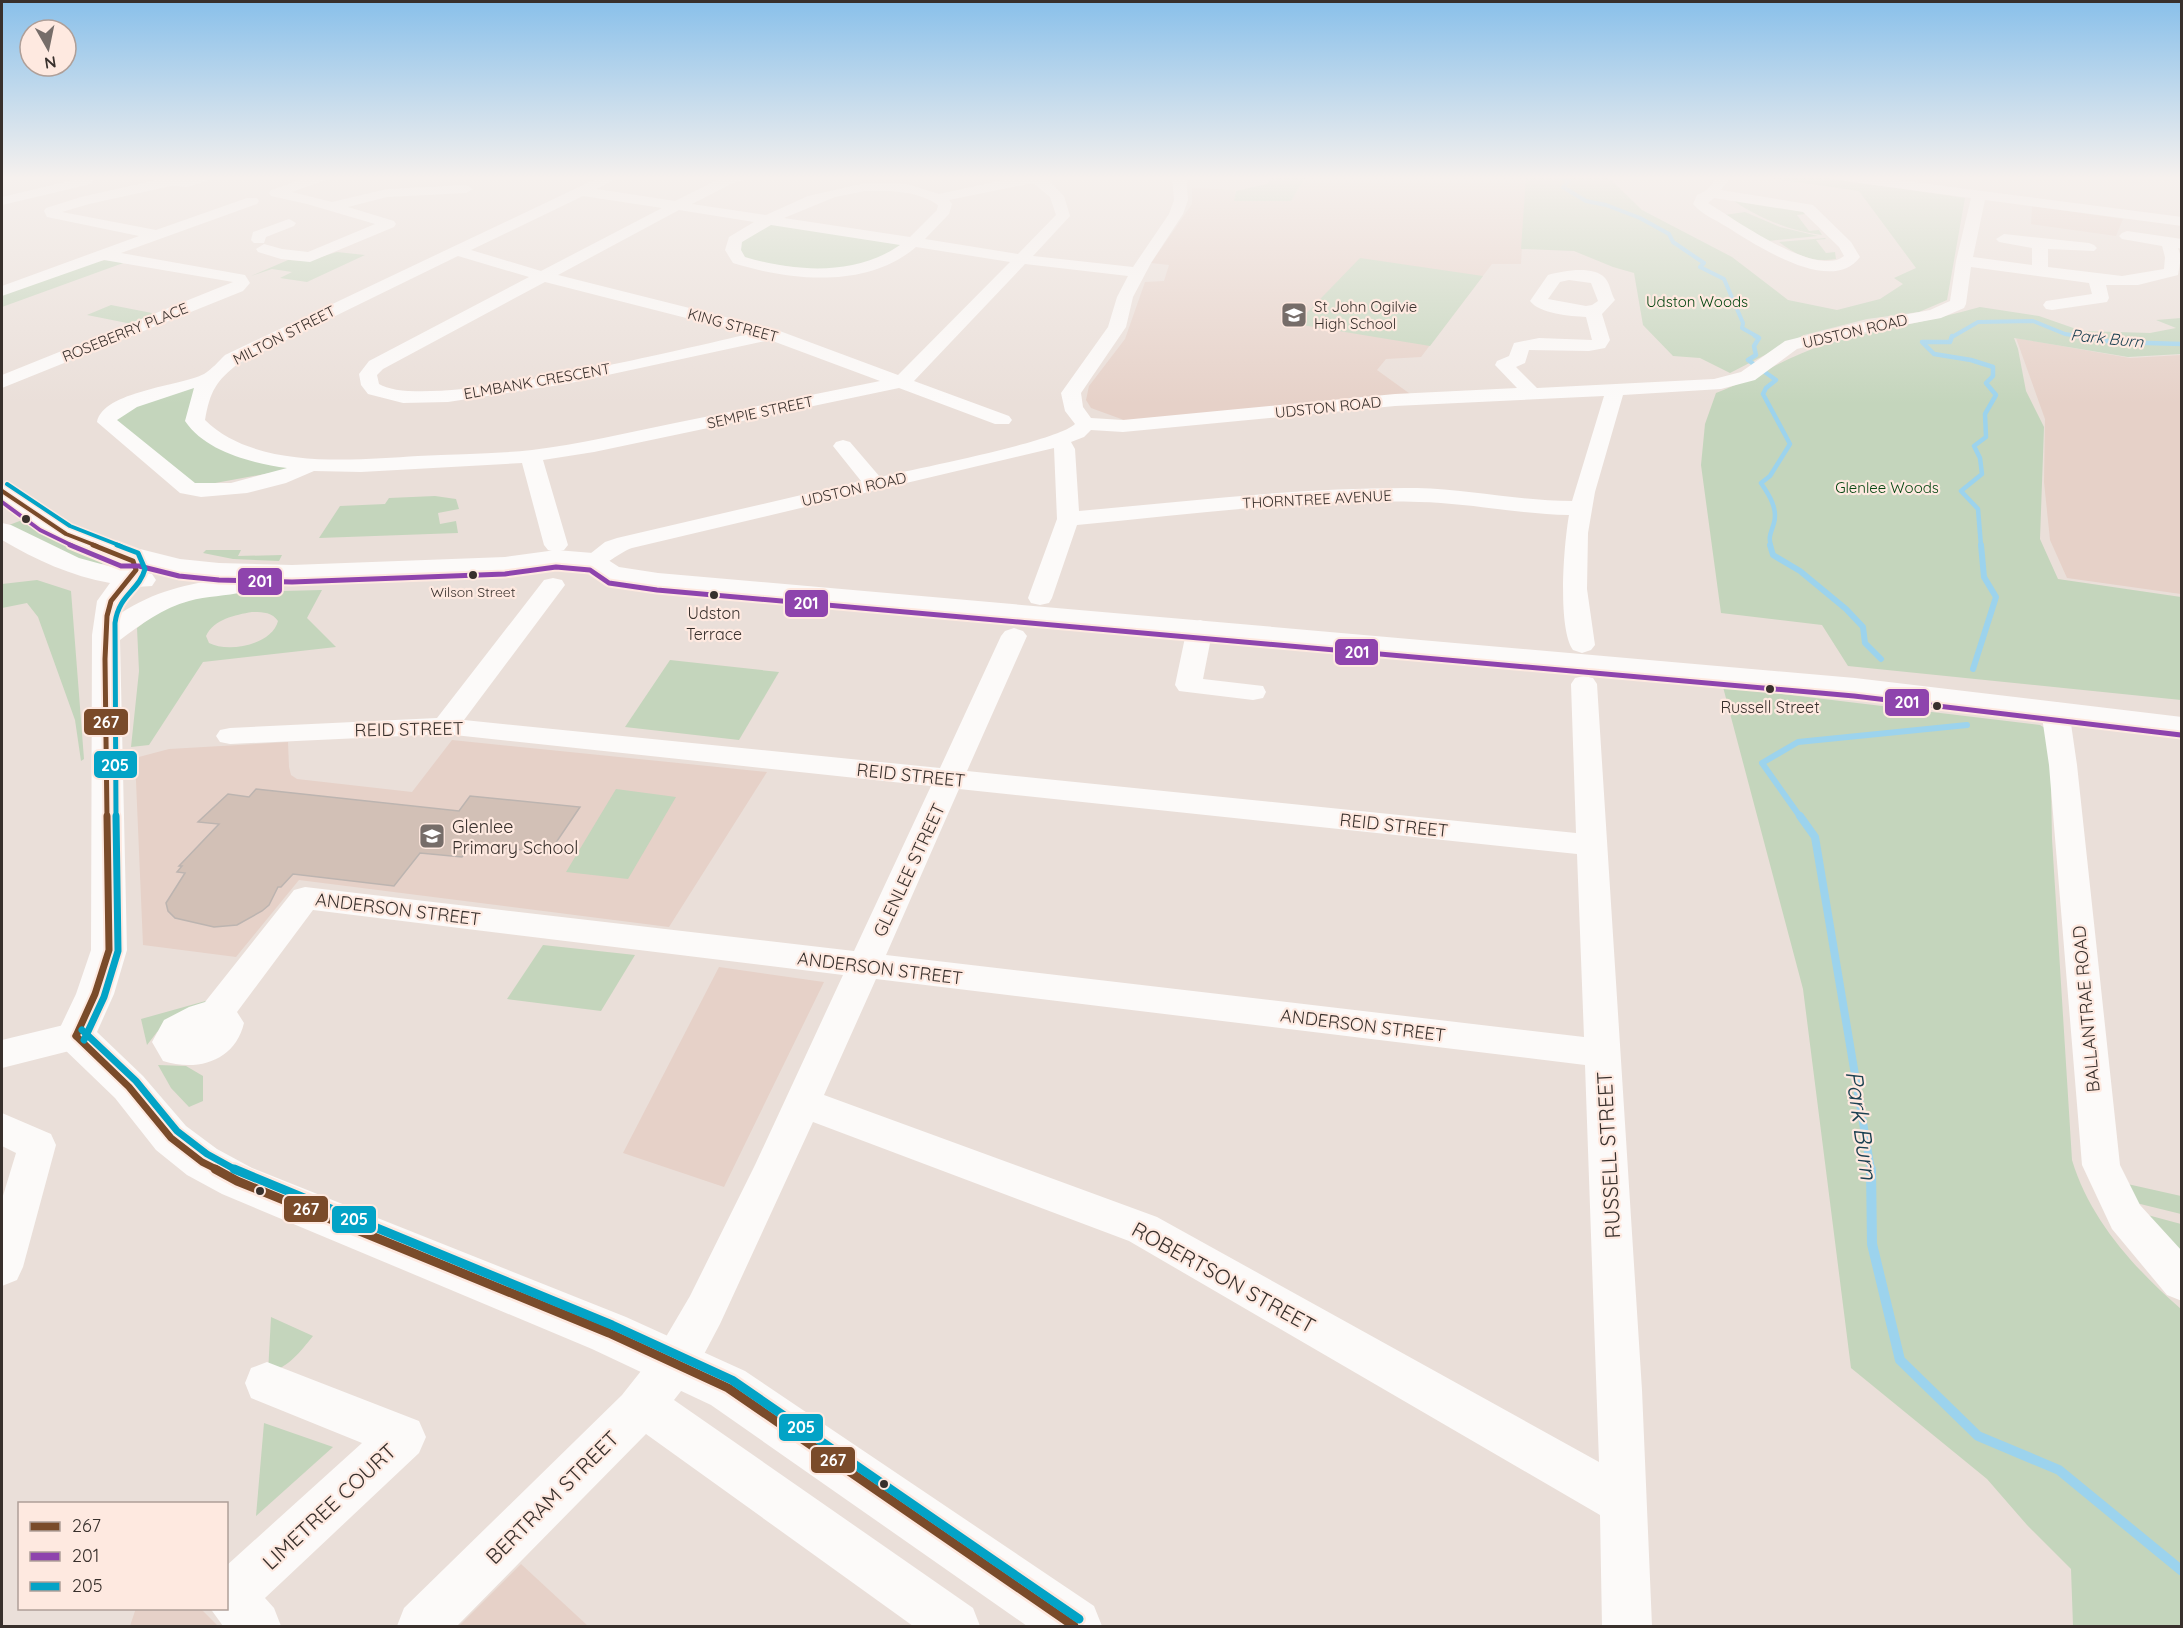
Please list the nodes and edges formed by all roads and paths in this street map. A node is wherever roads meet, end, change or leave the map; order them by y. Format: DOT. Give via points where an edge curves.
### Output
graph roads {
  1 [pos="111,252"];
  2 [pos="274,252"];
  3 [pos="322,252"];
  4 [pos="455,252"];
  5 [pos="460,252"];
  6 [pos="587,252"];
  7 [pos="735,252"];
  8 [pos="899,252"];
  9 [pos="979,252"];
  10 [pos="1029,252"];
  11 [pos="1149,252"];
  12 [pos="1781,252"];
  13 [pos="1849,252"];
  14 [pos="1966,252"];
  15 [pos="2040,252"];
  16 [pos="2174,252"];
  17 [pos="103,255"];
  18 [pos="1022,259"];
  19 [pos="1964,261"];
  20 [pos="2040,271"];
  21 [pos="1139,272"];
  22 [pos="2177,273"];
  23 [pos="541,276"];
  24 [pos="2096,280"];
  25 [pos="2,291"];
  26 [pos="1543,304"];
  27 [pos="2052,305"];
  28 [pos="1593,312"];
  29 [pos="1526,330"];
  30 [pos="771,334"];
  31 [pos="11,360"];
  32 [pos="40,366"];
  33 [pos="208,378"];
  34 [pos="2,382"];
  35 [pos="902,382"];
  36 [pos="1615,390"];
  37 [pos="1532,393"];
  38 [pos="1002,420"];
  39 [pos="1086,424"];
  40 [pos="1060,440"];
  41 [pos="843,446"];
  42 [pos="531,456"];
  43 [pos="314,465"];
  44 [pos="875,484"];
  45 [pos="2,491"];
  46 [pos="1418,495"];
  47 [pos="1216,505"];
  48 [pos="1582,508"];
  49 [pos="1068,519"];
  50 [pos="2,530"];
  51 [pos="556,545"];
  52 [pos="593,561"];
  53 [pos="127,568"];
  54 [pos="86,570"];
  55 [pos="277,583"];
  56 [pos="554,585"];
  57 [pos="1040,598"];
  58 [pos="1200,628"];
  59 [pos="1014,636"];
  60 [pos="106,637"];
  61 [pos="1582,645"];
  62 [pos="1584,684"];
  63 [pos="1254,692"];
  64 [pos="2055,710"];
  65 [pos="445,726"];
  66 [pos="2181,726"];
  67 [pos="230,736"];
  68 [pos="951,779"];
  69 [pos="1591,845"];
  70 [pos="865,967"];
  71 [pos="215,1016"];
  72 [pos="76,1035"];
  73 [pos="1602,1053"];
  74 [pos="2,1054"];
  75 [pos="802,1102"];
  76 [pos="2,1130"];
  77 [pos="2,1267"];
  78 [pos="2181,1282"];
  79 [pos="676,1362"];
  80 [pos="267,1383"];
  81 [pos="643,1405"];
  82 [pos="1622,1502"];
  83 [pos="256,1626"];
  84 [pos="422,1626"];
  85 [pos="955,1626"];
  86 [pos="1074,1626"];
  87 [pos="1628,1626"];
  1 -- 17 [label="street"];
  2 -- 3 [label="street" via="310,257"];
  4 -- 33 [label="street, MILTON STREET" via="241,354"];
  5 -- 23 [label="street, KING STREET"];
  6 -- 23 [label="street"];
  7 -- 8 [label="street" via="739,260 763,268 801,273 864,267"];
  9 -- 18 [label="street"];
  10 -- 18 [label="street"];
  11 -- 21 [label="street"];
  12 -- 13 [label="street" via="1808,264 1825,266 1844,264 1852,257"];
  14 -- 19 [label="street, UDSTON ROAD"];
  15 -- 20 [label="street"];
  16 -- 22 [label="street"];
  17 -- 25 [label="street"];
  17 -- 32 [label="street, ROSEBERRY PLACE" via="239,278 242,283"];
  18 -- 21 [label="street"];
  18 -- 35 [label="street"];
  19 -- 20 [label="street"];
  19 -- 36 [label="street, UDSTON ROAD" via="1958,304 1935,314 1791,345 1748,376 1714,385"];
  20 -- 24 [label="street"];
  21 -- 39 [label="street" via="1125,297 1117,327 1071,393 1074,413"];
  22 -- 24 [label="street" via="2130,282"];
  23 -- 30 [label="street, KING STREET"];
  23 -- 30 [label="street, ELMBANK CRESCENT" via="376,365 368,374 373,389 417,397 527,386"];
  24 -- 27 [label="street" via="2101,298"];
  26 -- 28 [label="street"];
  26 -- 28 [label="street" via="1538,301 1554,278 1583,275 1599,281 1607,300"];
  26 -- 29 [label="street" via="1533,308"];
  28 -- 29 [label="street" via="1599,344 1588,346"];
  29 -- 37 [label="street" via="1518,359 1504,365"];
  30 -- 35 [label="street, KING STREET"];
  31 -- 32 [label="street"];
  32 -- 34 [label="street, ROSEBERRY PLACE"];
  33 -- 43 [label="street" via="195,421 208,434 234,448 275,460"];
  33 -- 43 [label="street" via="116,410 107,422 188,488 203,493 246,486"];
  35 -- 38 [label="street, KING STREET"];
  35 -- 42 [label="street, SEMPIE STREET"];
  36 -- 37 [label="street, UDSTON ROAD"];
  36 -- 48 [label="street"];
  37 -- 39 [label="street, UDSTON ROAD" via="1395,400 1124,426"];
  39 -- 40 [label="street, UDSTON ROAD"];
  40 -- 44 [label="street, UDSTON ROAD"];
  40 -- 49 [label="street" via="1065,448"];
  41 -- 44 [label="street"];
  42 -- 43 [label="street"];
  42 -- 51 [label="street"];
  44 -- 52 [label="street, UDSTON ROAD" via="625,543"];
  45 -- 53 [label="main road" via="66,534"];
  46 -- 47 [label="street, THORNTREE AVENUE"];
  46 -- 47 [label="street, THORNTREE AVENUE" via="1383,507 1315,519 1263,517"];
  46 -- 48 [label="street, THORNTREE AVENUE"];
  47 -- 49 [label="street, THORNTREE AVENUE"];
  48 -- 61 [label="street" via="1575,553 1576,608"];
  49 -- 57 [label="street"];
  50 -- 54 [label="main road" via="50,557"];
  52 -- 53 [label="main road" via="556,558 505,565 292,573"];
  52 -- 55 [label="main road" via="530,572"];
  52 -- 58 [label="main road" via="611,574 658,581"];
  53 -- 54 [label="main road"];
  53 -- 55 [label="main road" via="199,583"];
  53 -- 60 [label="main road" via="110,602"];
  54 -- 60 [label="main road" via="91,623"];
  55 -- 60 [label="main road" via="176,594 136,615"];
  56 -- 65 [label="street"];
  58 -- 63 [label="street" via="1188,685"];
  58 -- 64 [label="main road" via="1855,687"];
  59 -- 68 [label="street, GLENLEE STREET"];
  60 -- 72 [label="main road" via="109,950"];
  62 -- 69 [label="street, RUSSELL STREET"];
  64 -- 66 [label="main road"];
  64 -- 78 [label="street, BALLANTRAE ROAD" via="2101,1165 2126,1217"];
  65 -- 67 [label="street, REID STREET"];
  65 -- 68 [label="street, REID STREET"];
  68 -- 69 [label="street, REID STREET"];
  68 -- 70 [label="street, GLENLEE STREET"];
  69 -- 73 [label="street, RUSSELL STREET"];
  70 -- 71 [label="street, ANDERSON STREET" via="305,898"];
  70 -- 73 [label="street, ANDERSON STREET"];
  70 -- 75 [label="street, GLENLEE STREET"];
  72 -- 74 [label="street"];
  72 -- 79 [label="main road" via="129,1087 171,1138 209,1166 301,1208"];
  73 -- 82 [label="street, RUSSELL STREET"];
  75 -- 79 [label="street, GLENLEE STREET" via="705,1310"];
  75 -- 82 [label="street, ROBERTSON STREET" via="1143,1229"];
  76 -- 77 [label="street" via="37,1145"];
  79 -- 81 [label="street, BERTRAM STREET"];
  79 -- 86 [label="main road" via="728,1388"];
  80 -- 83 [label="street, LIMETREE COURT" via="403,1437 230,1596"];
  81 -- 84 [label="street, BERTRAM STREET"];
  81 -- 85 [label="street"];
  82 -- 87 [label="street, RUSSELL STREET"];
}
